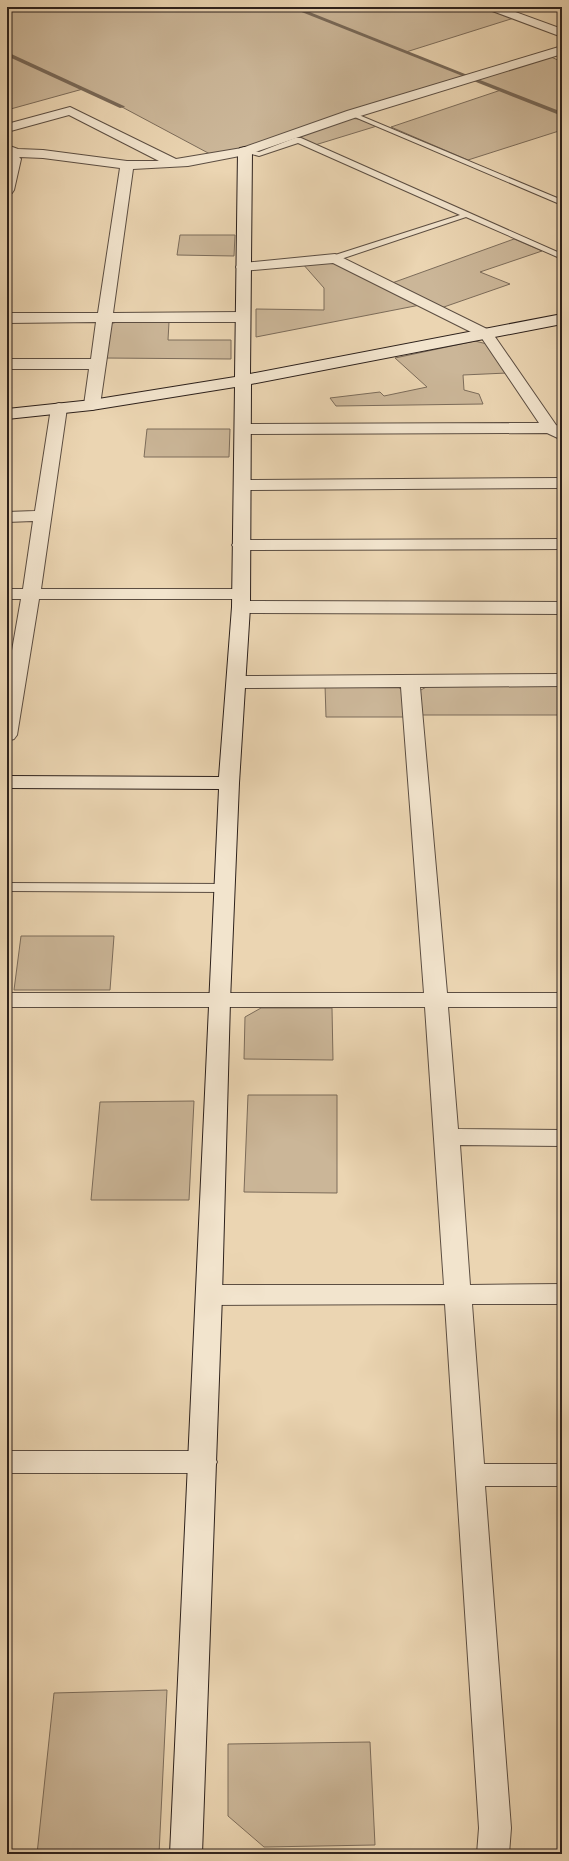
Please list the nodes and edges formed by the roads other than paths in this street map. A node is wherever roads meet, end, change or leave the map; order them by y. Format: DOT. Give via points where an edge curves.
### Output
graph roads {
  1 [pos="491,7"];
  2 [pos="562,33"];
  3 [pos="562,50"];
  4 [pos="352,114"];
  5 [pos="7,128"];
  6 [pos="245,151"];
  7 [pos="9,156"];
  8 [pos="175,163"];
  9 [pos="127,165"];
  10 [pos="7,190"];
  11 [pos="562,203"];
  12 [pos="466,214"];
  13 [pos="562,257"];
  14 [pos="336,258"];
  15 [pos="243,267"];
  16 [pos="242,317"];
  17 [pos="7,318"];
  18 [pos="105,318"];
  19 [pos="562,319"];
  20 [pos="486,334"];
  21 [pos="7,364"];
  22 [pos="98,364"];
  23 [pos="242,381"];
  24 [pos="92,404"];
  25 [pos="59,408"];
  26 [pos="7,414"];
  27 [pos="243,430"];
  28 [pos="558,431"];
  29 [pos="562,483"];
  30 [pos="242,485"];
  31 [pos="7,516"];
  32 [pos="43,516"];
  33 [pos="562,544"];
  34 [pos="241,545"];
  35 [pos="7,594"];
  36 [pos="31,594"];
  37 [pos="241,600"];
  38 [pos="562,608"];
  39 [pos="12,680"];
  40 [pos="562,680"];
  41 [pos="410,681"];
  42 [pos="237,682"];
  43 [pos="7,735"];
  44 [pos="7,782"];
  45 [pos="229,783"];
  46 [pos="7,887"];
  47 [pos="224,888"];
  48 [pos="437,1000"];
  49 [pos="562,1000"];
  50 [pos="219,1001"];
  51 [pos="8,1004"];
  52 [pos="447,1138"];
  53 [pos="562,1138"];
  54 [pos="562,1294"];
  55 [pos="209,1295"];
  56 [pos="458,1295"];
  57 [pos="7,1462"];
  58 [pos="203,1462"];
  59 [pos="470,1475"];
  60 [pos="562,1475"];
  61 [pos="186,1854"];
  62 [pos="493,1854"];
  1 -- 2 [label="street"];
  3 -- 4 [label="street"];
  4 -- 6 [label="street"];
  4 -- 11 [label="lane"];
  5 -- 8 [label="street" via="70,111"];
  6 -- 8 [label="street"];
  6 -- 12 [label="lane" via="259,154 298,140"];
  6 -- 15 [label="street"];
  7 -- 9 [label="street" via="43,154"];
  7 -- 10 [label="street"];
  8 -- 9 [label="street"];
  9 -- 18 [label="street"];
  12 -- 13 [label="lane"];
  12 -- 14 [label="lane"];
  14 -- 15 [label="street"];
  14 -- 20 [label="street"];
  15 -- 16 [label="street"];
  16 -- 18 [label="street"];
  16 -- 23 [label="street"];
  17 -- 18 [label="street"];
  18 -- 22 [label="street"];
  19 -- 20 [label="street"];
  20 -- 23 [label="street"];
  20 -- 28 [label="street"];
  21 -- 22 [label="street"];
  22 -- 24 [label="street"];
  23 -- 24 [label="street"];
  23 -- 27 [label="street"];
  24 -- 25 [label="street"];
  25 -- 26 [label="street"];
  25 -- 32 [label="street"];
  27 -- 28 [label="street"];
  27 -- 30 [label="street"];
  29 -- 30 [label="street"];
  30 -- 34 [label="street"];
  31 -- 32 [label="street"];
  32 -- 36 [label="street"];
  33 -- 34 [label="street"];
  34 -- 37 [label="street"];
  35 -- 36 [label="street"];
  36 -- 37 [label="street"];
  36 -- 39 [label="street"];
  37 -- 38 [label="street"];
  37 -- 42 [label="street"];
  39 -- 43 [label="street"];
  40 -- 41 [label="street"];
  41 -- 42 [label="street"];
  41 -- 48 [label="street"];
  42 -- 45 [label="street"];
  44 -- 45 [label="street"];
  45 -- 47 [label="street"];
  46 -- 47 [label="lane"];
  47 -- 50 [label="street"];
  48 -- 49 [label="street"];
  48 -- 50 [label="street"];
  48 -- 52 [label="street"];
  50 -- 51 [label="street"];
  50 -- 55 [label="street"];
  52 -- 53 [label="street"];
  52 -- 56 [label="street"];
  54 -- 56 [label="street"];
  55 -- 56 [label="street"];
  55 -- 58 [label="street"];
  56 -- 59 [label="street"];
  57 -- 58 [label="street"];
  58 -- 61 [label="street"];
  59 -- 60 [label="street"];
  59 -- 62 [label="street" via="496,1828"];
}
